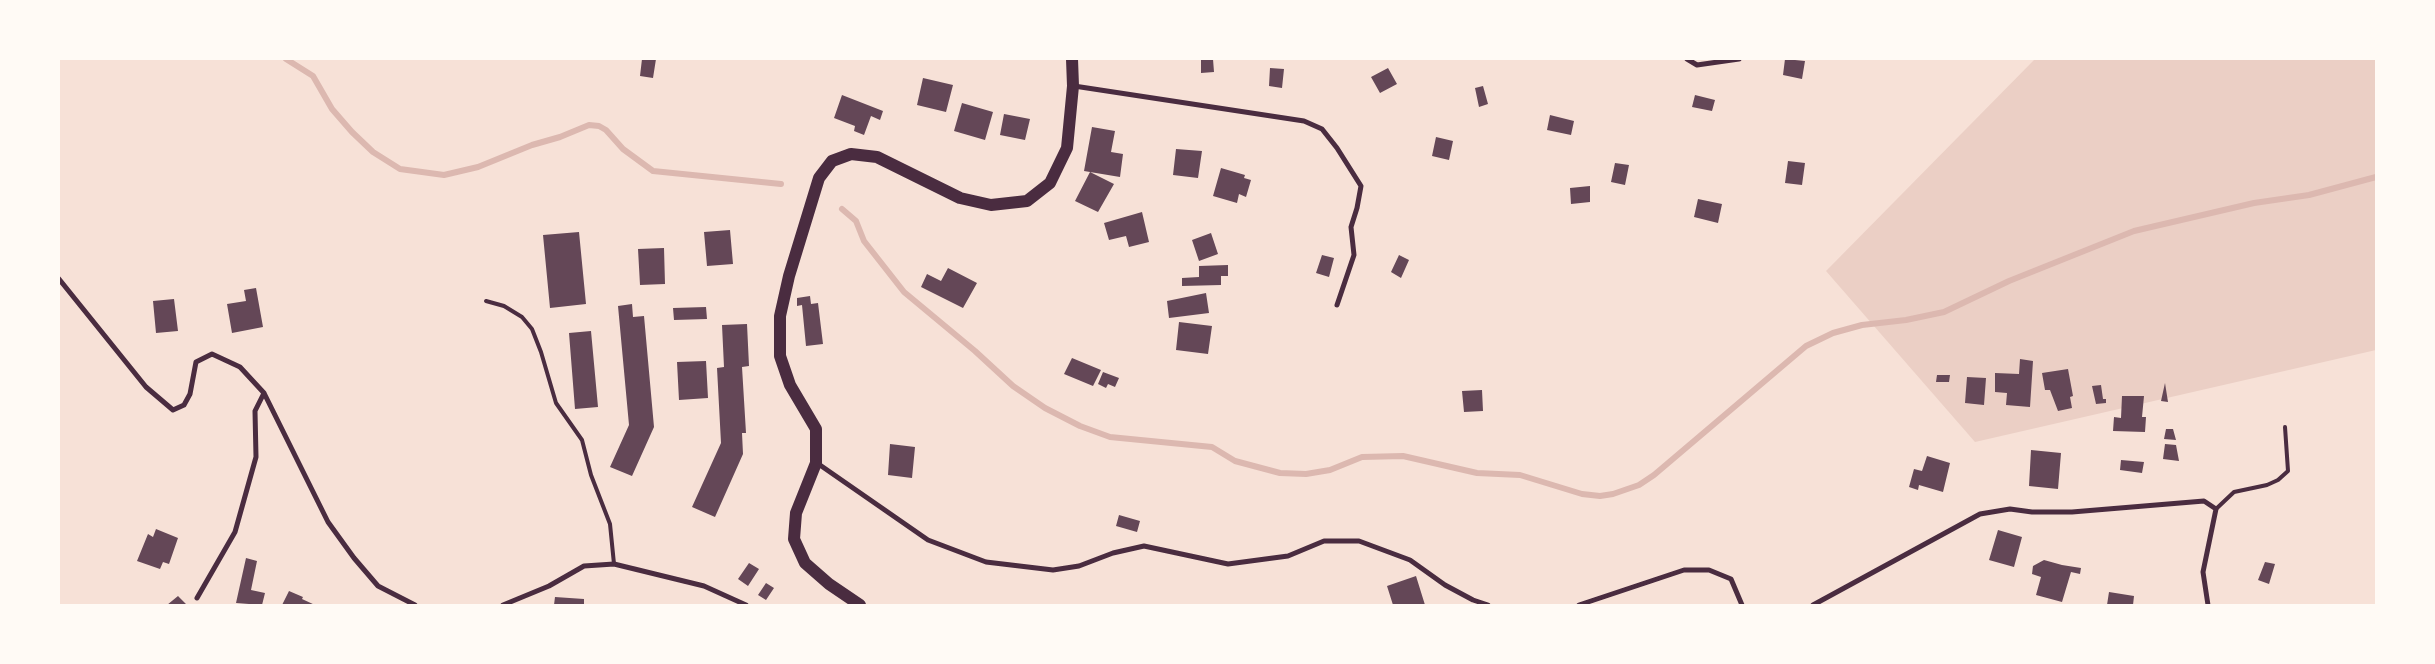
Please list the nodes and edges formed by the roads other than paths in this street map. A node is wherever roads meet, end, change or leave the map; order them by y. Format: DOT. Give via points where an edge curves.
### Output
graph roads {
  1 [pos="1072,59"];
  2 [pos="1687,59"];
  3 [pos="1739,59"];
  4 [pos="1073,86"];
  5 [pos="59,279"];
  6 [pos="486,301"];
  7 [pos="1337,305"];
  8 [pos="264,393"];
  9 [pos="2285,427"];
  10 [pos="816,463"];
  11 [pos="2216,509"];
  12 [pos="614,564"];
  13 [pos="198,598"];
  14 [pos="415,605"];
  15 [pos="503,605"];
  16 [pos="746,605"];
  17 [pos="860,605"];
  18 [pos="1488,605"];
  19 [pos="1578,605"];
  20 [pos="1742,605"];
  21 [pos="1813,605"];
  22 [pos="2208,605"];
  1 -- 4 [label="main road"];
  2 -- 3 [label="street" via="1697,65"];
  4 -- 7 [label="street" via="1304,121 1322,129 1361,186 1351,228 1354,254"];
  4 -- 10 [label="main road" via="1067,148 1050,183 1027,201 992,205 960,198 877,157 852,154 832,162 820,178 780,316 780,356 790,385 816,428"];
  5 -- 8 [label="street" via="146,387 173,410 184,405 190,394 196,362 212,354 240,367"];
  6 -- 12 [label="lane" via="522,316 532,329 556,403 582,440 591,475 610,524"];
  8 -- 13 [label="street" via="255,411 256,457 235,532"];
  8 -- 14 [label="street" via="328,522 378,586"];
  9 -- 11 [label="lane" via="2288,471 2268,485 2234,492"];
  10 -- 17 [label="main road" via="796,513 794,540 805,563 828,584"];
  10 -- 18 [label="street" via="928,540 986,562 1054,570 1080,566 1113,553 1144,546 1228,564 1288,556 1324,541 1359,541 1410,560 1445,585"];
  11 -- 21 [label="street" via="2204,501 2072,512 2010,509 1980,514"];
  11 -- 22 [label="street" via="2203,572"];
  12 -- 15 [label="street" via="584,566 549,586"];
  12 -- 16 [label="street" via="704,586"];
  19 -- 20 [label="street" via="1684,570 1709,570 1731,579"];
}
